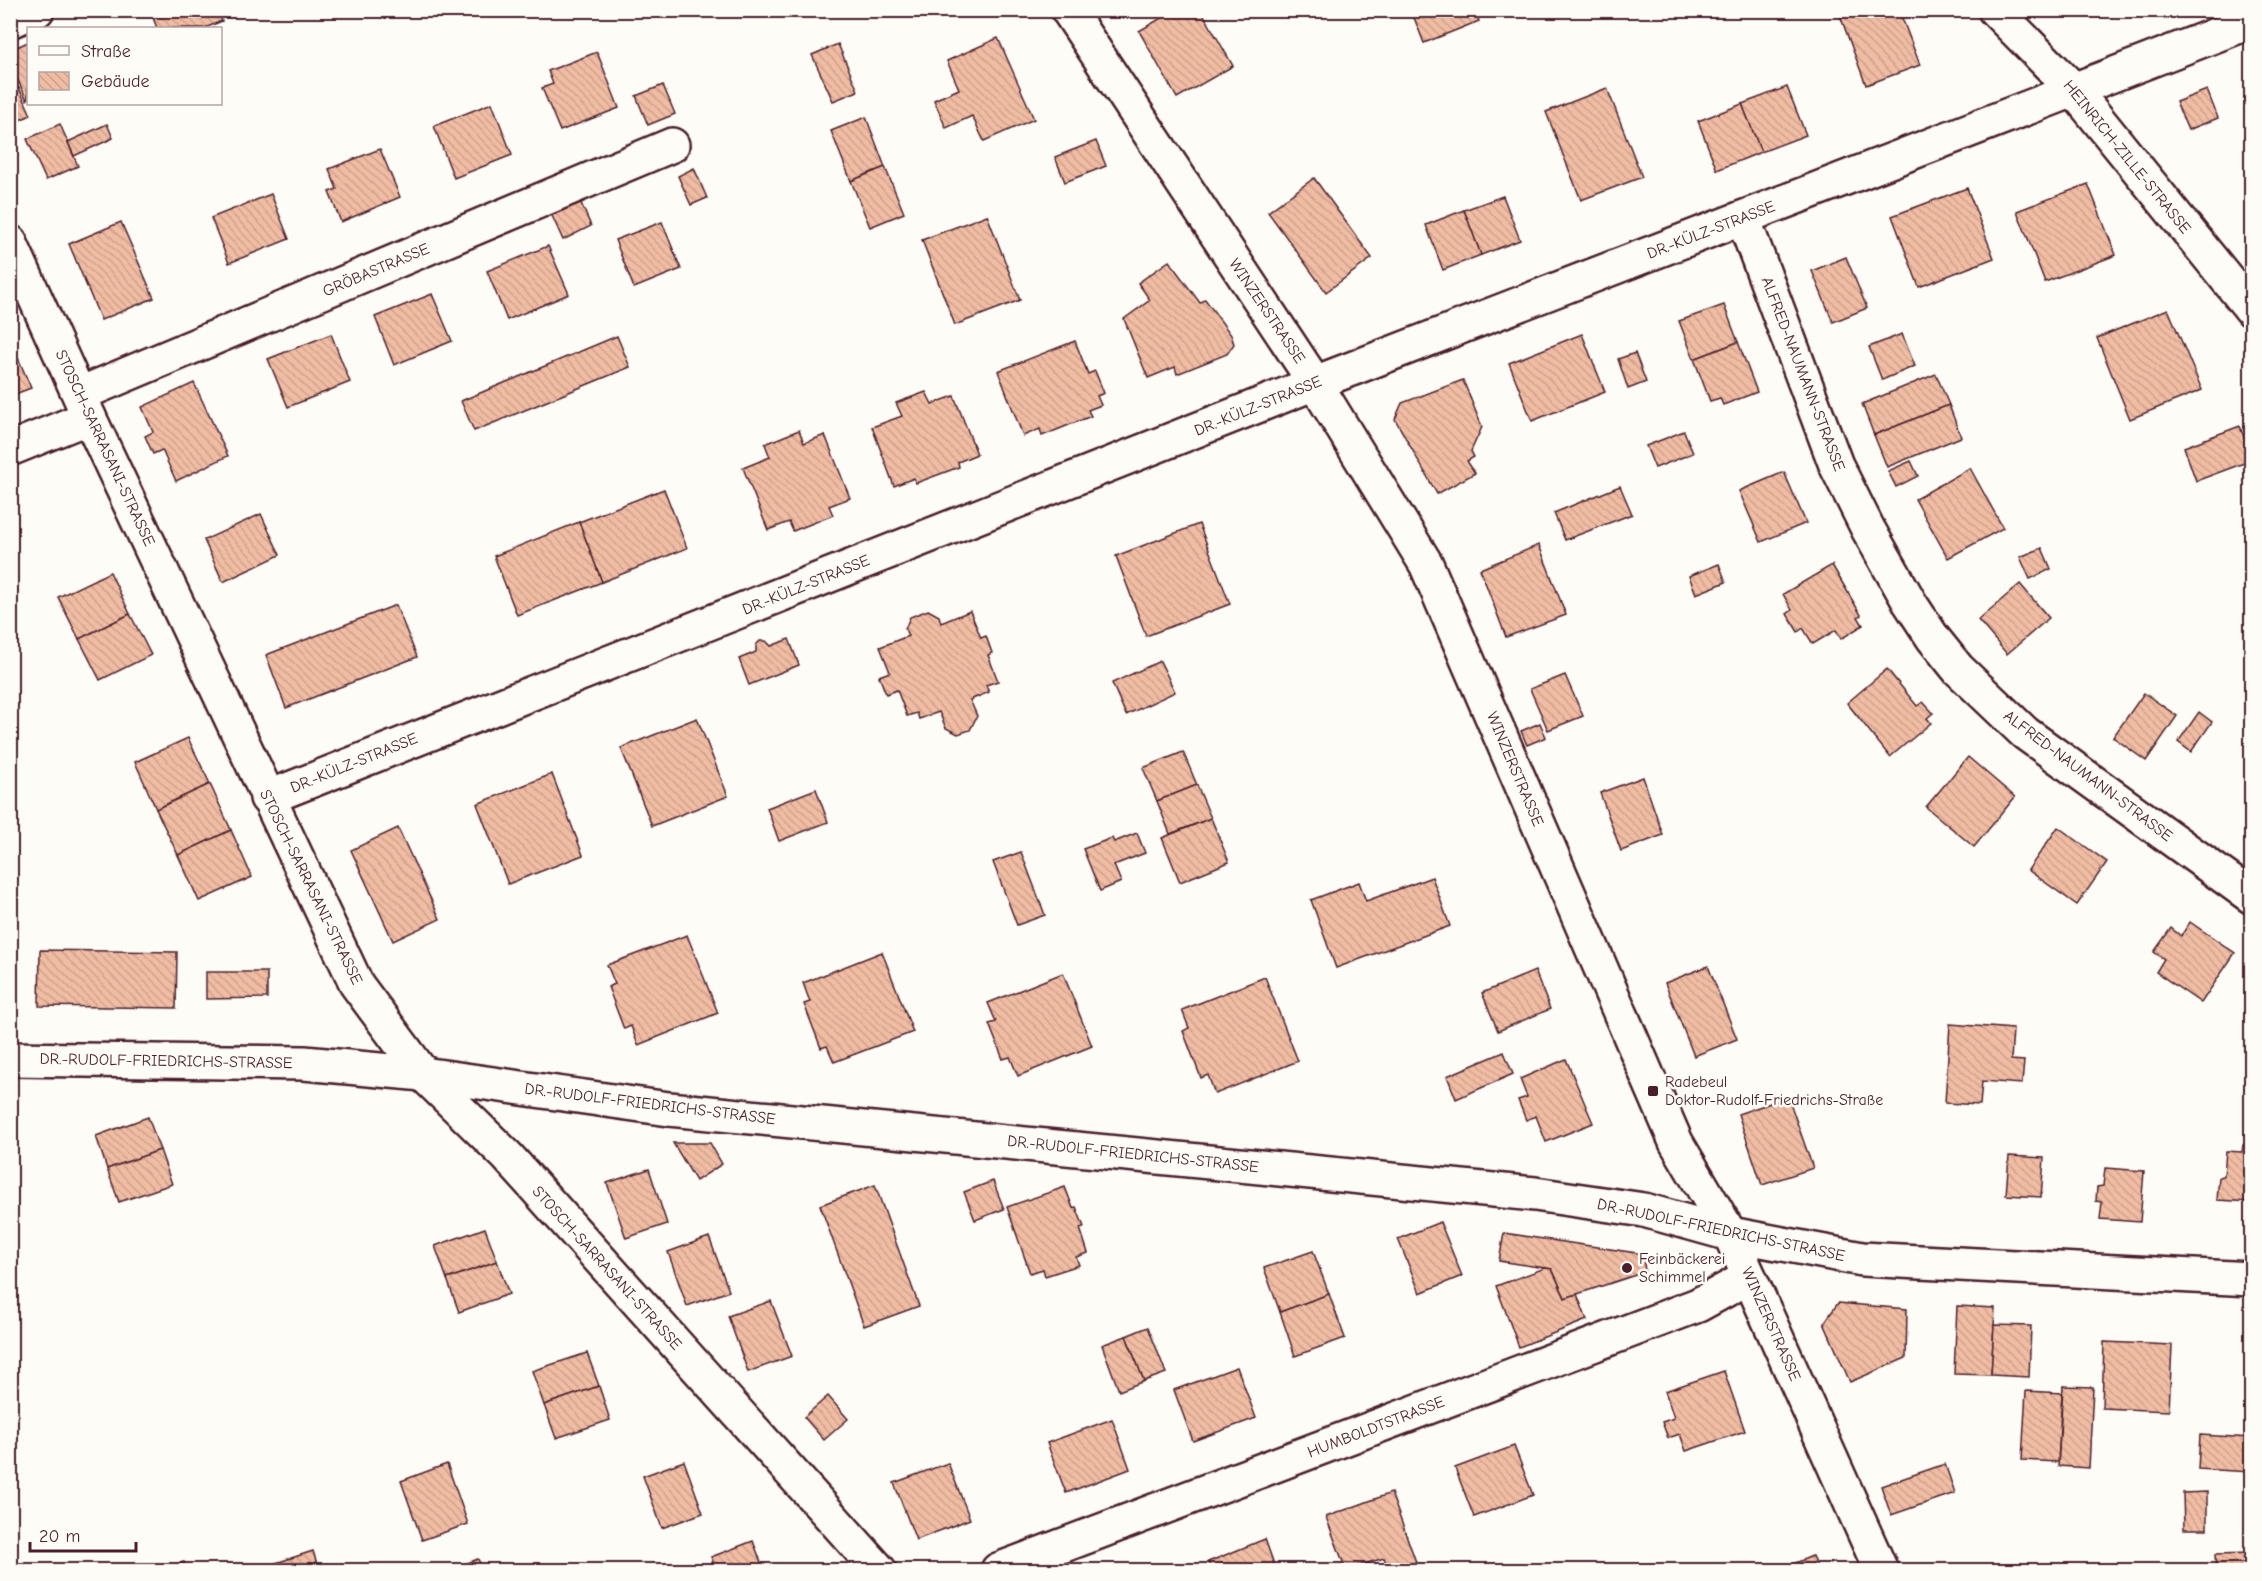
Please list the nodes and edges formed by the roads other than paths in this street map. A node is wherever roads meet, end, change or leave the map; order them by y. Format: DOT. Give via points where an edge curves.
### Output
graph roads {
  1 [pos="37,10"];
  2 [pos="1068,10"];
  3 [pos="1995,10"];
  4 [pos="10,21"];
  5 [pos="2252,21"];
  6 [pos="2074,90"];
  7 [pos="672,145"];
  8 [pos="1743,218"];
  9 [pos="10,242"];
  10 [pos="2252,310"];
  11 [pos="1315,383"];
  12 [pos="84,406"];
  13 [pos="10,449"];
  14 [pos="267,798"];
  15 [pos="2252,897"];
  16 [pos="10,1059"];
  17 [pos="423,1074"];
  18 [pos="1730,1234"];
  19 [pos="1749,1277"];
  20 [pos="2252,1279"];
  21 [pos="879,1570"];
  22 [pos="998,1570"];
  23 [pos="1881,1570"];
  1 -- 4 [label="street"];
  2 -- 11 [label="street, WINZERSTRASSE"];
  3 -- 6 [label="street, HEINRICH-ZILLE-STRASSE"];
  5 -- 6 [label="street, DR.-KÜLZ-STRASSE"];
  6 -- 8 [label="street, DR.-KÜLZ-STRASSE"];
  6 -- 10 [label="street, HEINRICH-ZILLE-STRASSE"];
  7 -- 12 [label="street, GRÖBASTRASSE"];
  8 -- 11 [label="street, DR.-KÜLZ-STRASSE"];
  8 -- 15 [label="street, ALFRED-NAUMANN-STRASSE" via="1836,465 1878,548 1933,638 1958,669 2025,733"];
  9 -- 12 [label="street, STOSCH-SARRASANI-STRASSE"];
  11 -- 14 [label="street, DR.-KÜLZ-STRASSE"];
  11 -- 18 [label="street, WINZERSTRASSE" via="1426,564 1676,1142"];
  12 -- 13 [label="street, GRÖBASTRASSE"];
  12 -- 14 [label="street, STOSCH-SARRASANI-STRASSE"];
  14 -- 17 [label="street, STOSCH-SARRASANI-STRASSE" via="357,985"];
  16 -- 17 [label="street, DR.-RUDOLF-FRIEDRICHS-STRASSE" via="304,1063"];
  17 -- 18 [label="street, DR.-RUDOLF-FRIEDRICHS-STRASSE" via="669,1109 1535,1194 1644,1210"];
  17 -- 21 [label="street, STOSCH-SARRASANI-STRASSE" via="507,1156"];
  18 -- 19 [label="street, WINZERSTRASSE"];
  18 -- 20 [label="street, DR.-RUDOLF-FRIEDRICHS-STRASSE" via="1862,1259"];
  19 -- 22 [label="street, HUMBOLDTSTRASSE" via="1698,1305"];
  19 -- 23 [label="street, WINZERSTRASSE"];
}
